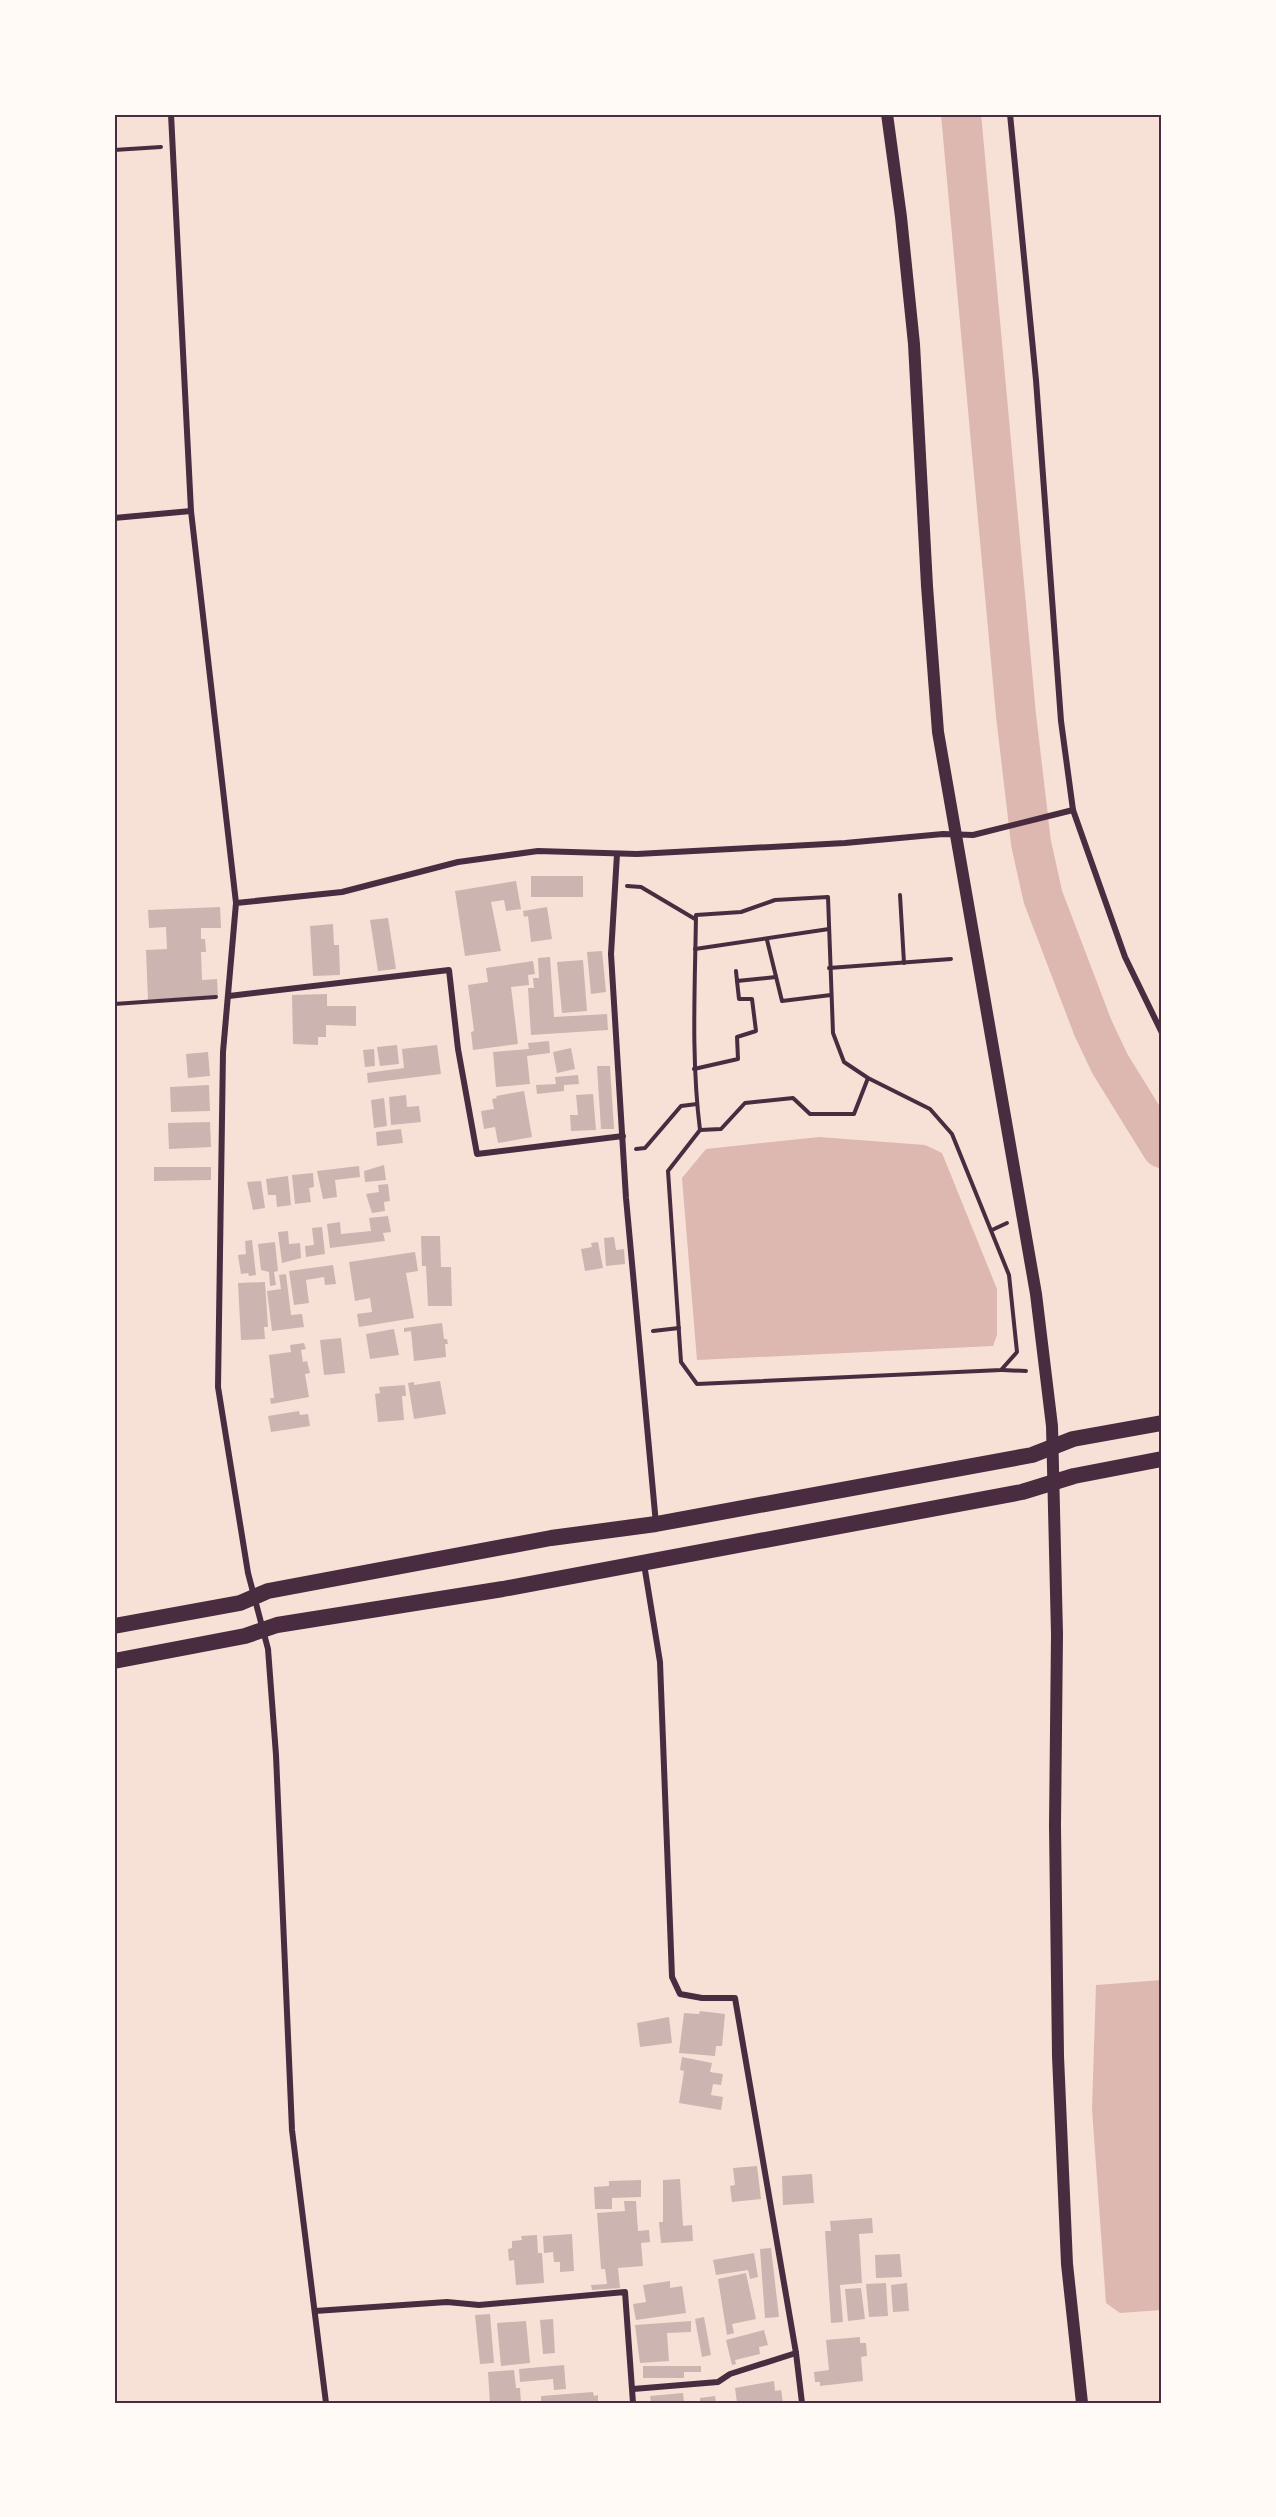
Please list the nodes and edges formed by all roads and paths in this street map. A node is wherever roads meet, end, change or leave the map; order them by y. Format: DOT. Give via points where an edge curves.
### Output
graph roads {
  1 [pos="171,114"];
  2 [pos="886,114"];
  3 [pos="1010,114"];
  4 [pos="172,146"];
  5 [pos="114,150"];
  6 [pos="191,511"];
  7 [pos="114,518"];
  8 [pos="1073,810"];
  9 [pos="957,836"];
  10 [pos="617,854"];
  11 [pos="625,886"];
  12 [pos="900,894"];
  13 [pos="236,903"];
  14 [pos="696,919"];
  15 [pos="829,929"];
  16 [pos="767,939"];
  17 [pos="695,949"];
  18 [pos="951,959"];
  19 [pos="904,963"];
  20 [pos="829,968"];
  21 [pos="736,971"];
  22 [pos="776,977"];
  23 [pos="737,981"];
  24 [pos="831,995"];
  25 [pos="229,996"];
  26 [pos="114,1004"];
  27 [pos="1162,1033"];
  28 [pos="694,1069"];
  29 [pos="868,1078"];
  30 [pos="697,1104"];
  31 [pos="700,1130"];
  32 [pos="623,1136"];
  33 [pos="636,1149"];
  34 [pos="1011,1221"];
  35 [pos="992,1230"];
  36 [pos="679,1328"];
  37 [pos="645,1332"];
  38 [pos="1001,1370"];
  39 [pos="1026,1371"];
  40 [pos="1162,1423"];
  41 [pos="1053,1448"];
  42 [pos="1162,1459"];
  43 [pos="1054,1482"];
  44 [pos="656,1524"];
  45 [pos="644,1563"];
  46 [pos="255,1597"];
  47 [pos="114,1626"];
  48 [pos="263,1631"];
  49 [pos="114,1661"];
  50 [pos="315,2311"];
  51 [pos="796,2353"];
  52 [pos="633,2389"];
  53 [pos="326,2403"];
  54 [pos="633,2403"];
  55 [pos="802,2403"];
  56 [pos="1082,2403"];
  1 -- 4 [label="street"];
  2 -- 9 [label="main road" via="914,344 938,732"];
  3 -- 8 [label="street" via="1036,380 1061,721"];
  4 -- 5 [label="path"];
  4 -- 6 [label="street"];
  6 -- 7 [label="street"];
  6 -- 13 [label="street"];
  8 -- 9 [label="street"];
  8 -- 27 [label="street" via="1125,957"];
  9 -- 10 [label="street"];
  9 -- 41 [label="main road" via="1036,1294"];
  10 -- 13 [label="street" via="538,851 458,862 342,892"];
  10 -- 32 [label="street" via="611,954"];
  11 -- 14 [label="path" via="641,887"];
  12 -- 19 [label="path"];
  13 -- 25 [label="street"];
  14 -- 15 [label="path" via="696,915 741,912 775,900 828,897"];
  14 -- 17 [label="path"];
  15 -- 16 [label="path"];
  15 -- 20 [label="path"];
  16 -- 17 [label="path"];
  16 -- 22 [label="path"];
  17 -- 28 [label="path"];
  18 -- 19 [label="path"];
  19 -- 20 [label="path"];
  20 -- 24 [label="path"];
  21 -- 23 [label="path"];
  22 -- 23 [label="path"];
  22 -- 24 [label="path" via="782,1001"];
  23 -- 28 [label="path" via="740,999 752,999 756,1031 737,1037 738,1059"];
  24 -- 29 [label="path" via="833,1033 844,1062"];
  25 -- 26 [label="path"];
  25 -- 32 [label="street" via="449,970 477,1154"];
  25 -- 46 [label="street" via="223,1052 218,1387"];
  28 -- 30 [label="path"];
  29 -- 31 [label="path" via="854,1114 810,1114 793,1098 745,1103 721,1129"];
  29 -- 35 [label="path" via="930,1109 952,1134"];
  30 -- 31 [label="path"];
  30 -- 33 [label="path" via="681,1106 645,1148"];
  31 -- 36 [label="path" via="668,1171"];
  32 -- 44 [label="street"];
  34 -- 35 [label="path"];
  35 -- 38 [label="path" via="1009,1275 1017,1352"];
  36 -- 37 [label="path"];
  36 -- 38 [label="path" via="681,1362 697,1384"];
  38 -- 39 [label="path"];
  40 -- 41 [label="highway" via="1073,1440"];
  41 -- 43 [label="main road"];
  41 -- 44 [label="highway"];
  42 -- 43 [label="highway"];
  43 -- 45 [label="highway" via="1022,1492"];
  43 -- 56 [label="main road" via="1058,2056 1067,2264"];
  44 -- 46 [label="highway" via="551,1538 268,1591"];
  45 -- 48 [label="highway" via="278,1625"];
  45 -- 51 [label="street" via="660,1662 672,1977 680,1994 735,1998"];
  46 -- 47 [label="highway"];
  46 -- 48 [label="street"];
  48 -- 49 [label="highway"];
  48 -- 50 [label="street" via="268,1649 276,1755 292,2130"];
  50 -- 52 [label="street" via="447,2302 479,2305 625,2292"];
  50 -- 53 [label="street"];
  51 -- 52 [label="street" via="730,2374 718,2382"];
  51 -- 55 [label="street"];
  52 -- 54 [label="street"];
}
